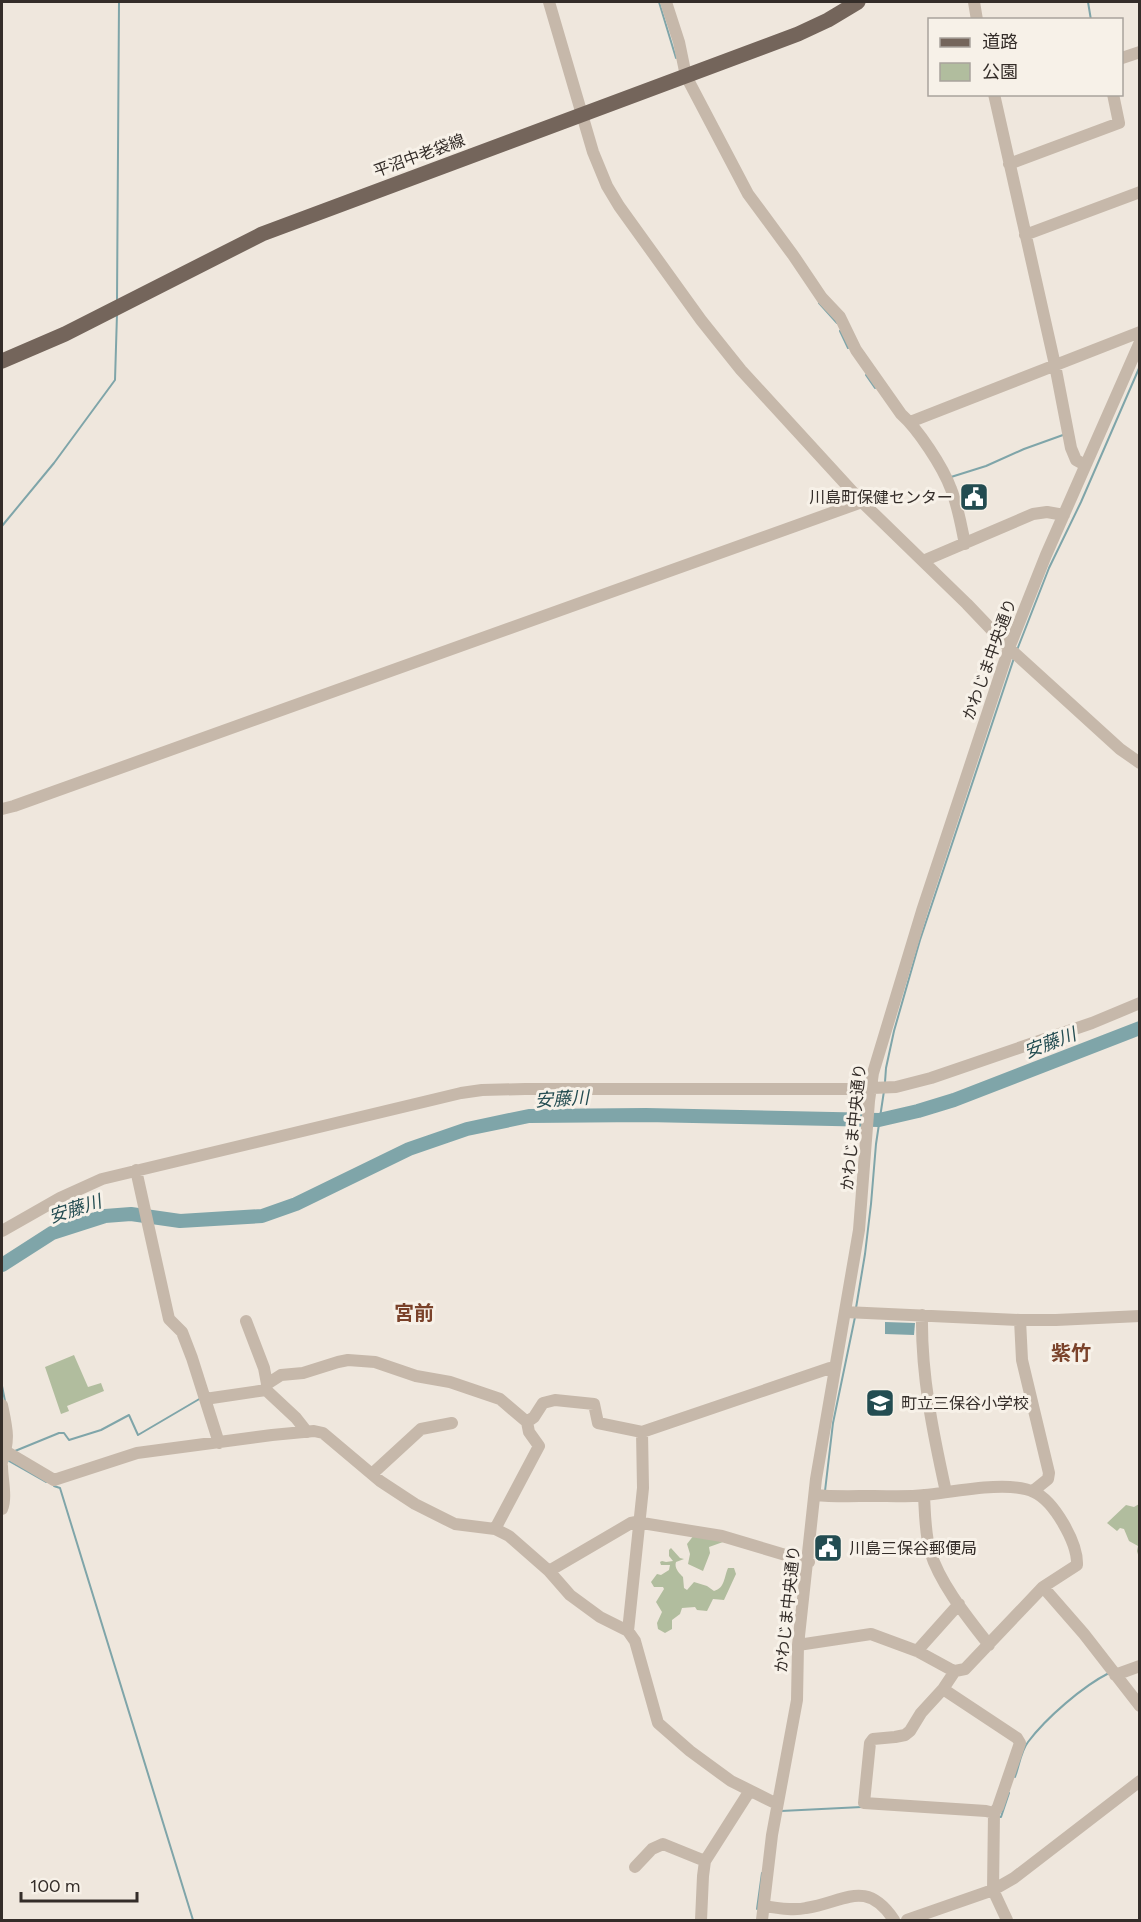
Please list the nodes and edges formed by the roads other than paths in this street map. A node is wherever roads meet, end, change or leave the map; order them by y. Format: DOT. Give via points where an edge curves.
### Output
graph roads {
  1 [pos="549,2"];
  2 [pos="666,2"];
  3 [pos="858,2"];
  4 [pos="974,2"];
  5 [pos="977,18"];
  6 [pos="1140,51"];
  7 [pos="1123,58"];
  8 [pos="686,76"];
  9 [pos="994,96"];
  10 [pos="1113,96"];
  11 [pos="583,113"];
  12 [pos="1010,164"];
  13 [pos="1140,192"];
  14 [pos="1025,234"];
  15 [pos="1140,332"];
  16 [pos="1140,342"];
  17 [pos="2,361"];
  18 [pos="1055,365"];
  19 [pos="910,422"];
  20 [pos="1085,465"];
  21 [pos="862,502"];
  22 [pos="1064,515"];
  23 [pos="965,544"];
  24 [pos="923,561"];
  25 [pos="1009,648"];
  26 [pos="1140,763"];
  27 [pos="2,809"];
  28 [pos="1140,1003"];
  29 [pos="871,1089"];
  30 [pos="136,1170"];
  31 [pos="2,1231"];
  32 [pos="845,1312"];
  33 [pos="922,1315"];
  34 [pos="1140,1316"];
  35 [pos="1020,1320"];
  36 [pos="246,1321"];
  37 [pos="836,1369"];
  38 [pos="266,1387"];
  39 [pos="205,1399"];
  40 [pos="2,1405"];
  41 [pos="527,1422"];
  42 [pos="452,1423"];
  43 [pos="307,1432"];
  44 [pos="642,1432"];
  45 [pos="219,1443"];
  46 [pos="2,1458"];
  47 [pos="372,1474"];
  48 [pos="1033,1491"];
  49 [pos="946,1492"];
  50 [pos="815,1495"];
  51 [pos="924,1495"];
  52 [pos="2,1509"];
  53 [pos="640,1522"];
  54 [pos="495,1529"];
  55 [pos="809,1562"];
  56 [pos="549,1571"];
  57 [pos="1043,1587"];
  58 [pos="959,1604"];
  59 [pos="628,1630"];
  60 [pos="798,1645"];
  61 [pos="989,1645"];
  62 [pos="917,1652"];
  63 [pos="1140,1666"];
  64 [pos="955,1671"];
  65 [pos="1115,1675"];
  66 [pos="943,1689"];
  67 [pos="1140,1706"];
  68 [pos="1140,1781"];
  69 [pos="749,1792"];
  70 [pos="777,1804"];
  71 [pos="994,1813"];
  72 [pos="705,1861"];
  73 [pos="635,1867"];
  74 [pos="993,1890"];
  75 [pos="764,1906"];
  76 [pos="701,1920"];
  77 [pos="762,1920"];
  78 [pos="894,1920"];
  79 [pos="907,1920"];
  80 [pos="1007,1920"];
  1 -- 11 [label="street"];
  2 -- 8 [label="street"];
  3 -- 8 [label="main road, 平沼中老袋線" via="814,28"];
  4 -- 5 [label="street"];
  6 -- 7 [label="street"];
  8 -- 11 [label="main road, 平沼中老袋線"];
  8 -- 19 [label="street" via="748,194 822,298 840,317 856,350"];
  9 -- 12 [label="street"];
  10 -- 12 [label="street" via="1119,123"];
  11 -- 17 [label="main road, 平沼中老袋線" via="262,234 65,334"];
  11 -- 21 [label="street" via="597,162 619,206 741,370"];
  12 -- 14 [label="street"];
  13 -- 14 [label="street"];
  14 -- 18 [label="street"];
  15 -- 18 [label="street"];
  16 -- 20 [label="street, かわじま中央通り"];
  18 -- 19 [label="street"];
  18 -- 20 [label="street" via="1071,448 1076,460"];
  19 -- 23 [label="street" via="951,487"];
  20 -- 22 [label="street, かわじま中央通り"];
  21 -- 24 [label="street"];
  21 -- 27 [label="street"];
  22 -- 23 [label="street" via="1033,514"];
  22 -- 25 [label="street, かわじま中央通り"];
  23 -- 24 [label="street"];
  24 -- 25 [label="street"];
  25 -- 26 [label="street"];
  25 -- 29 [label="street, かわじま中央通り" via="905,963"];
  28 -- 29 [label="street" via="931,1078"];
  29 -- 30 [label="street" via="482,1090"];
  29 -- 32 [label="street, かわじま中央通り" via="859,1230"];
  30 -- 31 [label="street" via="80,1188"];
  30 -- 39 [label="street" via="170,1319 182,1332"];
  32 -- 33 [label="street"];
  32 -- 37 [label="street, かわじま中央通り"];
  33 -- 35 [label="street"];
  33 -- 49 [label="street" via="927,1399"];
  34 -- 35 [label="street"];
  35 -- 48 [label="street" via="1022,1360 1048,1473 1048,1479"];
  36 -- 38 [label="street" via="264,1368"];
  37 -- 44 [label="street"];
  37 -- 50 [label="street, かわじま中央通り"];
  38 -- 39 [label="street"];
  38 -- 41 [label="street" via="280,1376 338,1362 375,1362 500,1399"];
  38 -- 43 [label="street"];
  39 -- 45 [label="street"];
  40 -- 46 [label="street" via="8,1438"];
  41 -- 44 [label="street" via="543,1403 555,1400 594,1404 598,1424"];
  41 -- 54 [label="street" via="539,1446"];
  42 -- 47 [label="street" via="421,1429"];
  43 -- 45 [label="street"];
  43 -- 47 [label="street" via="323,1433"];
  44 -- 53 [label="street"];
  45 -- 46 [label="street" via="137,1454 54,1480"];
  46 -- 52 [label="street"];
  47 -- 54 [label="street" via="447,1521"];
  48 -- 49 [label="street" via="998,1488"];
  48 -- 57 [label="street" via="1058,1514 1077,1557 1077,1565"];
  49 -- 51 [label="street"];
  50 -- 51 [label="street"];
  50 -- 55 [label="street, かわじま中央通り"];
  51 -- 58 [label="street" via="930,1552"];
  53 -- 55 [label="street" via="722,1536"];
  53 -- 56 [label="street" via="631,1522"];
  53 -- 59 [label="street"];
  54 -- 56 [label="street" via="509,1536"];
  55 -- 60 [label="street, かわじま中央通り"];
  56 -- 59 [label="street" via="582,1605"];
  57 -- 61 [label="street"];
  57 -- 65 [label="street"];
  58 -- 61 [label="street"];
  58 -- 62 [label="street"];
  59 -- 69 [label="street" via="635,1641 658,1723 699,1758"];
  60 -- 62 [label="street" via="872,1634"];
  60 -- 70 [label="street, かわじま中央通り" via="797,1700"];
  61 -- 64 [label="street" via="965,1669"];
  62 -- 64 [label="street"];
  63 -- 65 [label="street"];
  64 -- 66 [label="street"];
  65 -- 67 [label="street"];
  66 -- 71 [label="street" via="1020,1743"];
  66 -- 71 [label="street" via="905,1735 877,1738 870,1743 864,1803"];
  68 -- 74 [label="street"];
  69 -- 70 [label="street"];
  69 -- 72 [label="street"];
  70 -- 75 [label="street, かわじま中央通り"];
  71 -- 74 [label="street"];
  72 -- 73 [label="street" via="663,1844 652,1849"];
  72 -- 76 [label="street"];
  74 -- 79 [label="street"];
  74 -- 80 [label="street"];
  75 -- 77 [label="street, かわじま中央通り"];
  75 -- 78 [label="street" via="805,1909 863,1895 877,1902"];
}
